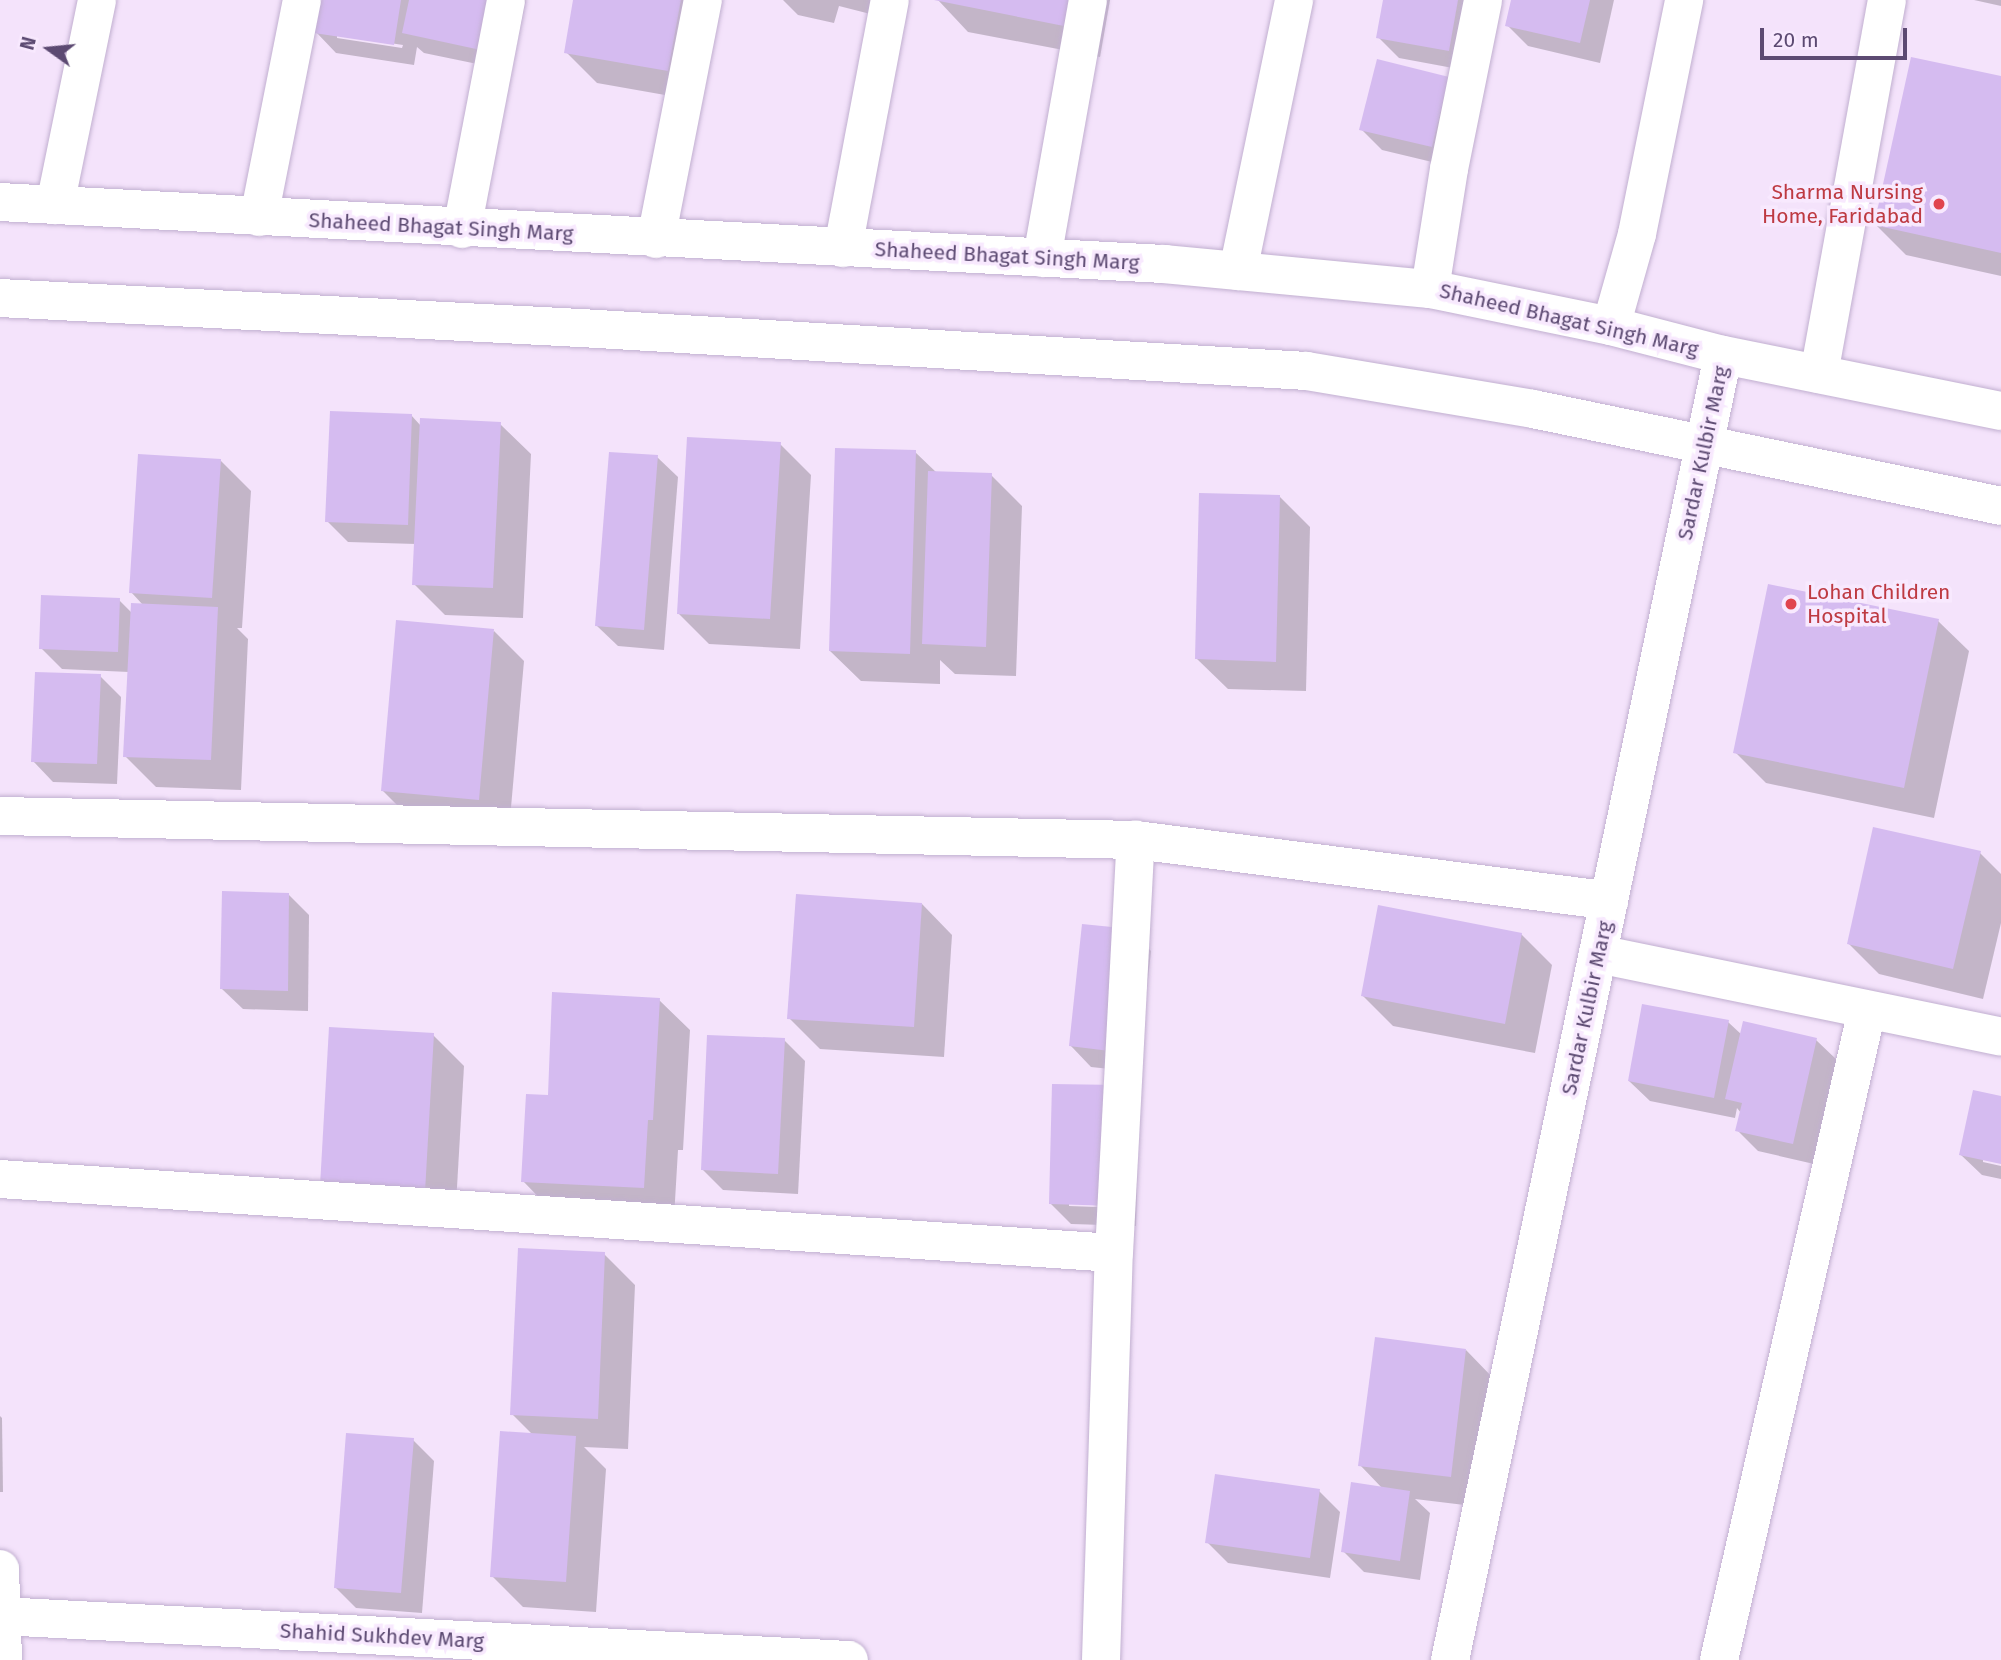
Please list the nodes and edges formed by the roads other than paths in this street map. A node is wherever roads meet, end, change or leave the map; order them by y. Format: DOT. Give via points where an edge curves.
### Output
graph roads {
  1 [pos="97,0"];
  2 [pos="302,0"];
  3 [pos="506,0"];
  4 [pos="703,0"];
  5 [pos="890,0"];
  6 [pos="1088,0"];
  7 [pos="1294,0"];
  8 [pos="1483,0"];
  9 [pos="1684,0"];
  10 [pos="1887,0"];
  11 [pos="0,202"];
  12 [pos="55,205"];
  13 [pos="258,217"];
  14 [pos="462,229"];
  15 [pos="656,239"];
  16 [pos="843,248"];
  17 [pos="1042,258"];
  18 [pos="1238,271"];
  19 [pos="1430,289"];
  20 [pos="0,298"];
  21 [pos="1611,326"];
  22 [pos="1723,355"];
  23 [pos="1819,374"];
  24 [pos="2001,411"];
  25 [pos="1704,444"];
  26 [pos="2001,506"];
  27 [pos="0,816"];
  28 [pos="1136,840"];
  29 [pos="1609,901"];
  30 [pos="1598,954"];
  31 [pos="1867,1010"];
  32 [pos="2001,1037"];
  33 [pos="0,1179"];
  34 [pos="1114,1253"];
  35 [pos="0,1569"];
  36 [pos="1,1616"];
  37 [pos="4,1660"];
  38 [pos="849,1660"];
  39 [pos="1101,1660"];
  40 [pos="1450,1660"];
  41 [pos="1719,1660"];
  1 -- 12 [label="street"];
  2 -- 13 [label="street"];
  3 -- 14 [label="street"];
  4 -- 15 [label="street"];
  5 -- 16 [label="street"];
  6 -- 17 [label="street"];
  7 -- 18 [label="street"];
  8 -- 19 [label="street"];
  9 -- 21 [label="street" via="1637,234"];
  10 -- 23 [label="street"];
  11 -- 12 [label="street, Shaheed Bhagat Singh Marg"];
  12 -- 13 [label="street, Shaheed Bhagat Singh Marg"];
  13 -- 14 [label="street, Shaheed Bhagat Singh Marg"];
  14 -- 15 [label="street, Shaheed Bhagat Singh Marg"];
  15 -- 16 [label="street, Shaheed Bhagat Singh Marg"];
  16 -- 17 [label="street, Shaheed Bhagat Singh Marg"];
  17 -- 18 [label="street, Shaheed Bhagat Singh Marg"];
  18 -- 19 [label="street, Shaheed Bhagat Singh Marg"];
  19 -- 21 [label="street, Shaheed Bhagat Singh Marg"];
  20 -- 25 [label="street" via="1306,371 1533,409"];
  21 -- 22 [label="street, Shaheed Bhagat Singh Marg"];
  22 -- 23 [label="street, Shaheed Bhagat Singh Marg"];
  22 -- 25 [label="street, Sardar Kulbir Marg"];
  23 -- 24 [label="street, Shaheed Bhagat Singh Marg"];
  25 -- 26 [label="street"];
  25 -- 29 [label="street, Sardar Kulbir Marg"];
  27 -- 28 [label="street"];
  28 -- 29 [label="street"];
  28 -- 34 [label="street"];
  29 -- 30 [label="street, Sardar Kulbir Marg"];
  30 -- 31 [label="street"];
  30 -- 40 [label="street, Sardar Kulbir Marg"];
  31 -- 32 [label="street"];
  31 -- 41 [label="street"];
  33 -- 34 [label="street"];
  34 -- 39 [label="street"];
  35 -- 36 [label="street"];
  36 -- 37 [label="street"];
  36 -- 38 [label="street, Shahid Sukhdev Marg"];
}
